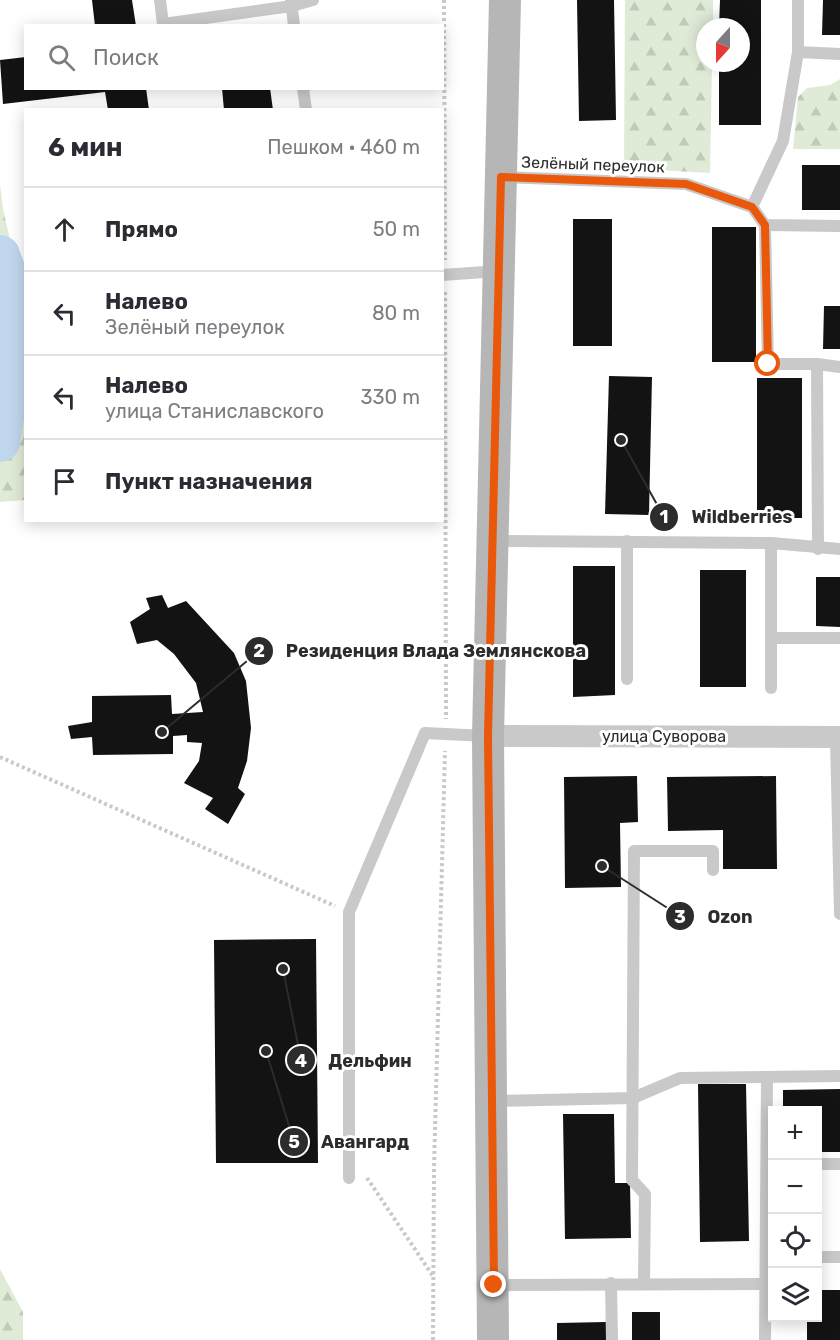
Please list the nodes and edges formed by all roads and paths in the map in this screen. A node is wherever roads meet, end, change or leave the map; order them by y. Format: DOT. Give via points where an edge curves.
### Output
graph roads {
  1 [pos="160,0"];
  2 [pos="313,0"];
  3 [pos="444,0"];
  4 [pos="505,0"];
  5 [pos="798,0"];
  6 [pos="291,3"];
  7 [pos="294,24"];
  8 [pos="798,52"];
  9 [pos="840,54"];
  10 [pos="303,90"];
  11 [pos="306,108"];
  12 [pos="501,177"];
  13 [pos="752,207"];
  14 [pos="765,225"];
  15 [pos="840,226"];
  16 [pos="500,271"];
  17 [pos="444,275"];
  18 [pos="817,364"];
  19 [pos="840,367"];
  20 [pos="493,541"];
  21 [pos="627,541"];
  22 [pos="771,543"];
  23 [pos="818,549"];
  24 [pos="840,549"];
  25 [pos="772,638"];
  26 [pos="840,638"];
  27 [pos="627,679"];
  28 [pos="771,688"];
  29 [pos="446,734"];
  30 [pos="488,736"];
  31 [pos="838,736"];
  32 [pos="0,756"];
  33 [pos="713,870"];
  34 [pos="350,912"];
  35 [pos="840,914"];
  36 [pos="840,1076"];
  37 [pos="767,1077"];
  38 [pos="633,1098"];
  39 [pos="492,1101"];
  40 [pos="349,1153"];
  41 [pos="769,1160"];
  42 [pos="822,1164"];
  43 [pos="840,1164"];
  44 [pos="349,1178"];
  45 [pos="822,1257"];
  46 [pos="840,1257"];
  47 [pos="768,1266"];
  48 [pos="434,1277"];
  49 [pos="611,1283"];
  50 [pos="644,1283"];
  51 [pos="766,1284"];
  52 [pos="494,1285"];
  53 [pos="433,1340"];
  54 [pos="493,1340"];
  55 [pos="612,1340"];
  56 [pos="765,1340"];
  1 -- 6 [label="lane" via="163,24"];
  2 -- 6 [label="lane"];
  3 -- 17 [label="path"];
  4 -- 12 [label="main road"];
  5 -- 8 [label="lane"];
  6 -- 7 [label="lane"];
  8 -- 9 [label="lane"];
  8 -- 13 [label="lane" via="783,141"];
  10 -- 11 [label="lane"];
  12 -- 13 [label="lane, Зелёный переулок" via="686,184"];
  12 -- 16 [label="main road"];
  13 -- 14 [label="lane"];
  14 -- 15 [label="lane"];
  14 -- 18 [label="lane" via="768,364"];
  16 -- 17 [label="lane"];
  16 -- 20 [label="main road"];
  17 -- 29 [label="path"];
  18 -- 19 [label="lane"];
  18 -- 23 [label="lane"];
  20 -- 21 [label="lane"];
  20 -- 30 [label="main road"];
  21 -- 22 [label="lane"];
  21 -- 27 [label="lane"];
  22 -- 23 [label="lane"];
  22 -- 25 [label="lane"];
  23 -- 24 [label="lane"];
  25 -- 26 [label="lane"];
  25 -- 28 [label="lane"];
  29 -- 30 [label="lane"];
  29 -- 34 [label="lane" via="425,733"];
  29 -- 48 [label="path"];
  30 -- 31 [label="street, улица Суворова"];
  30 -- 39 [label="main road"];
  31 -- 35 [label="lane"];
  32 -- 34 [label="path"];
  33 -- 38 [label="lane" via="713,851 634,851"];
  34 -- 40 [label="lane"];
  36 -- 37 [label="lane"];
  37 -- 38 [label="lane" via="680,1078"];
  37 -- 41 [label="lane"];
  38 -- 39 [label="lane"];
  38 -- 50 [label="lane" via="632,1180 645,1194"];
  39 -- 52 [label="main road"];
  40 -- 44 [label="lane"];
  40 -- 48 [label="path"];
  42 -- 43 [label="lane"];
  45 -- 46 [label="lane"];
  47 -- 51 [label="lane"];
  48 -- 53 [label="path"];
  49 -- 50 [label="lane"];
  49 -- 52 [label="lane"];
  49 -- 55 [label="lane"];
  50 -- 51 [label="lane"];
  51 -- 56 [label="lane"];
  52 -- 54 [label="main road"];
}
